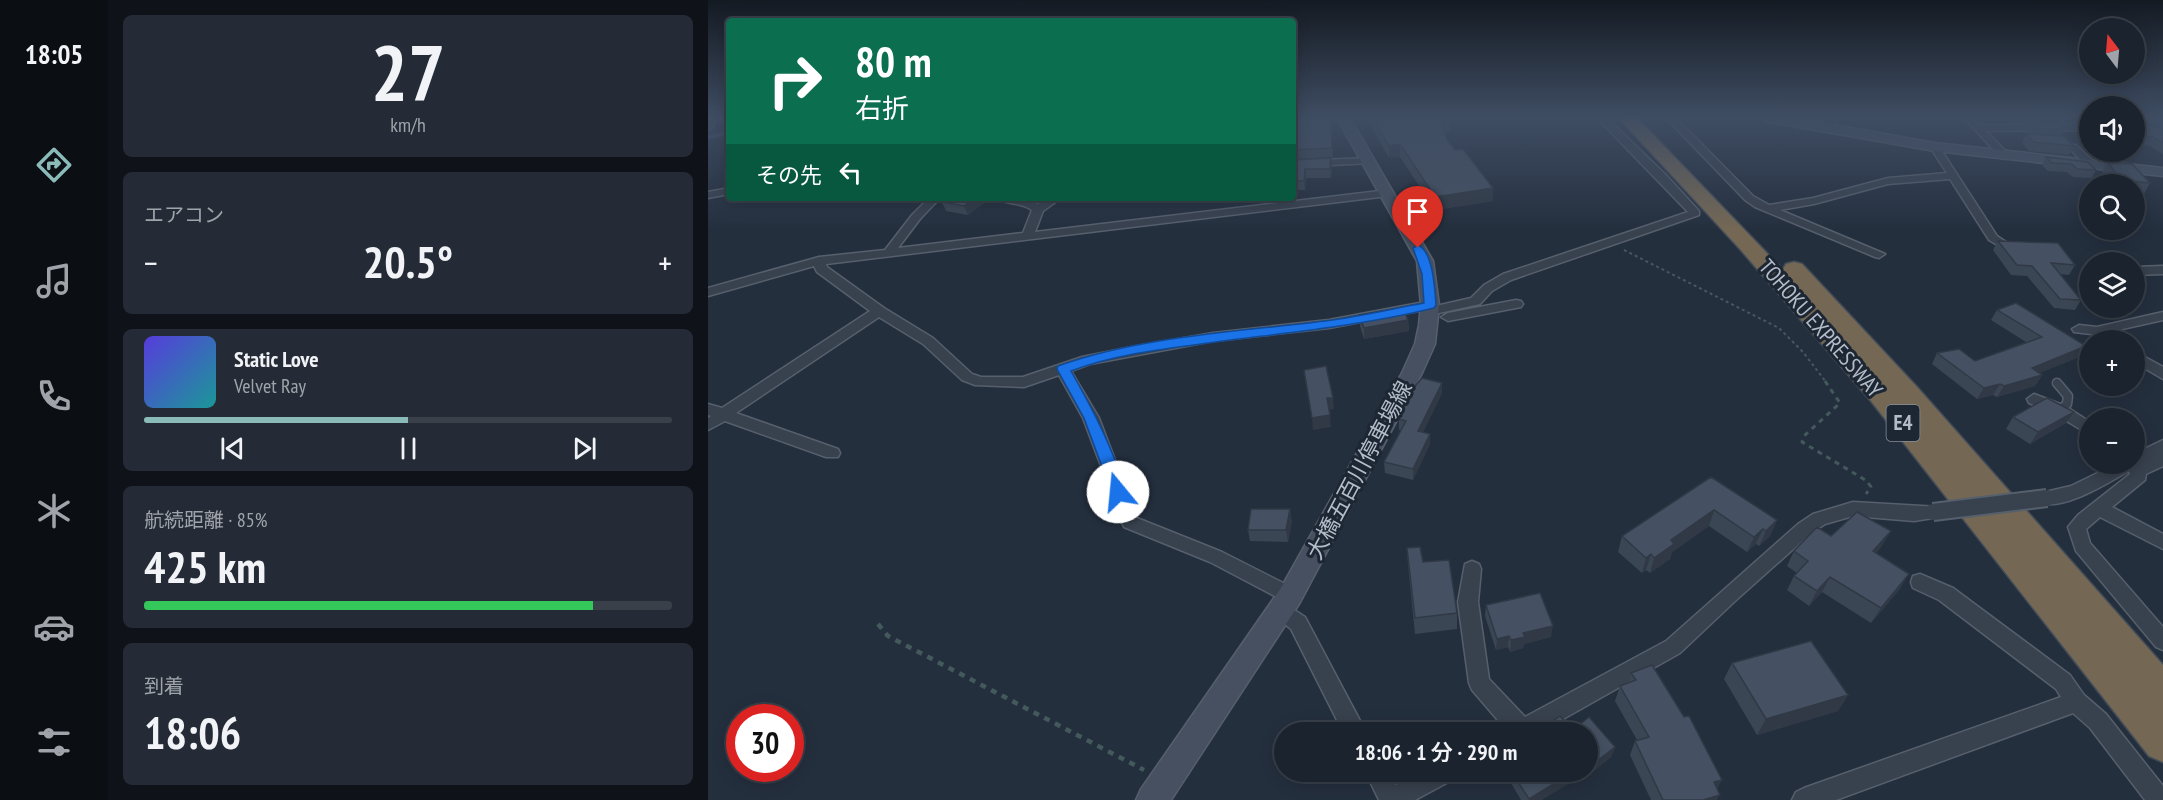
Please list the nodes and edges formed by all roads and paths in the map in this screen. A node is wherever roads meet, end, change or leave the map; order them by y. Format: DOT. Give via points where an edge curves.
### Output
graph roads {
  1 [pos="1364,155"];
  2 [pos="1640,155"];
  3 [pos="1663,155"];
  4 [pos="1683,155"];
  5 [pos="1707,155"];
  6 [pos="1940,155"];
  7 [pos="2000,155"];
  8 [pos="2081,155"];
  9 [pos="2005,156"];
  10 [pos="1367,161"];
  11 [pos="1296,164"];
  12 [pos="2092,166"];
  13 [pos="2163,172"];
  14 [pos="1953,176"];
  15 [pos="726,192"];
  16 [pos="1388,193"];
  17 [pos="708,195"];
  18 [pos="932,201"];
  19 [pos="1018,201"];
  20 [pos="1051,201"];
  21 [pos="1770,208"];
  22 [pos="1038,209"];
  23 [pos="1028,235"];
  24 [pos="1609,243"];
  25 [pos="2006,246"];
  26 [pos="889,252"];
  27 [pos="1879,254"];
  28 [pos="819,261"];
  29 [pos="2163,270"];
  30 [pos="2145,271"];
  31 [pos="709,291"];
  32 [pos="1516,304"];
  33 [pos="879,311"];
  34 [pos="1430,311"];
  35 [pos="2163,316"];
  36 [pos="2079,329"];
  37 [pos="2088,330"];
  38 [pos="2101,330"];
  39 [pos="2145,362"];
  40 [pos="1063,369"];
  41 [pos="2163,374"];
  42 [pos="2057,383"];
  43 [pos="2034,399"];
  44 [pos="708,409"];
  45 [pos="2060,410"];
  46 [pos="724,415"];
  47 [pos="2079,423"];
  48 [pos="708,425"];
  49 [pos="2163,446"];
  50 [pos="832,453"];
  51 [pos="2145,457"];
  52 [pos="2163,459"];
  53 [pos="2145,462"];
  54 [pos="2113,474"];
  55 [pos="2138,474"];
  56 [pos="2099,508"];
  57 [pos="1853,509"];
  58 [pos="2163,542"];
  59 [pos="1472,569"];
  60 [pos="1920,582"];
  61 [pos="1286,603"];
  62 [pos="878,624"];
  63 [pos="2163,641"];
  64 [pos="2163,693"];
  65 [pos="2076,702"];
  66 [pos="1350,722"];
  67 [pos="1513,722"];
  68 [pos="1537,722"];
  69 [pos="2163,742"];
  70 [pos="1382,782"];
  71 [pos="1426,782"];
  72 [pos="1158,790"];
  73 [pos="1392,800"];
  74 [pos="1804,800"];
  75 [pos="2159,800"];
  1 -- 10 [label="main road, 大橋五百川停車場線"];
  2 -- 24 [label="street" via="1695,213"];
  3 -- 69 [label="highway, TOHOKU EXPRESSWAY / E4" via="1748,244 1880,395"];
  4 -- 64 [label="highway, TOHOKU EXPRESSWAY / E4" via="1770,242 1908,393"];
  5 -- 21 [label="street" via="1749,198"];
  6 -- 14 [label="street"];
  7 -- 9 [label="main road"];
  8 -- 12 [label="street"];
  9 -- 12 [label="main road"];
  10 -- 11 [label="street"];
  10 -- 16 [label="main road, 大橋五百川停車場線"];
  12 -- 13 [label="main road"];
  14 -- 21 [label="street" via="1888,180 1814,201"];
  14 -- 25 [label="street" via="1993,238"];
  15 -- 17 [label="street"];
  16 -- 23 [label="street"];
  16 -- 34 [label="main road, 大橋五百川停車場線" via="1425,261"];
  18 -- 26 [label="street"];
  19 -- 22 [label="street"];
  20 -- 22 [label="street"];
  21 -- 27 [label="street"];
  22 -- 23 [label="street"];
  23 -- 26 [label="street"];
  24 -- 34 [label="street" via="1507,277 1475,301"];
  24 -- 57 [label="path" via="1785,333 1840,400 1802,440 1870,484"];
  26 -- 28 [label="street"];
  28 -- 31 [label="street"];
  28 -- 33 [label="street" via="821,269"];
  29 -- 30 [label="street"];
  32 -- 34 [label="street" via="1459,316"];
  33 -- 40 [label="street" via="928,341 974,380 1024,382"];
  33 -- 46 [label="street"];
  34 -- 40 [label="street" via="1175,343 1087,360"];
  34 -- 61 [label="main road, 大橋五百川停車場線" via="1425,344 1412,373"];
  35 -- 38 [label="street"];
  36 -- 37 [label="street"];
  39 -- 41 [label="street"];
  40 -- 61 [label="street" via="1091,418 1130,522 1216,557"];
  42 -- 45 [label="lane" via="2068,396 2067,404"];
  43 -- 45 [label="street"];
  44 -- 46 [label="street"];
  45 -- 47 [label="street"];
  46 -- 48 [label="street"];
  46 -- 50 [label="street"];
  49 -- 51 [label="street"];
  52 -- 53 [label="street"];
  54 -- 57 [label="street, bridge" via="2076,492 2047,498 1914,514"];
  55 -- 56 [label="street"];
  56 -- 58 [label="street"];
  56 -- 63 [label="street" via="2077,527 2082,546"];
  57 -- 68 [label="street" via="1819,519 1804,529 1673,647"];
  59 -- 67 [label="street" via="1468,602 1479,682"];
  60 -- 65 [label="street" via="1946,594 2036,661 2063,682"];
  61 -- 66 [label="street"];
  61 -- 72 [label="main road, 大橋五百川停車場線"];
  62 -- 72 [label="path" via="888,636"];
  65 -- 74 [label="street"];
  65 -- 75 [label="street" via="2098,721"];
  70 -- 73 [label="street"];
  71 -- 73 [label="street"];
}
